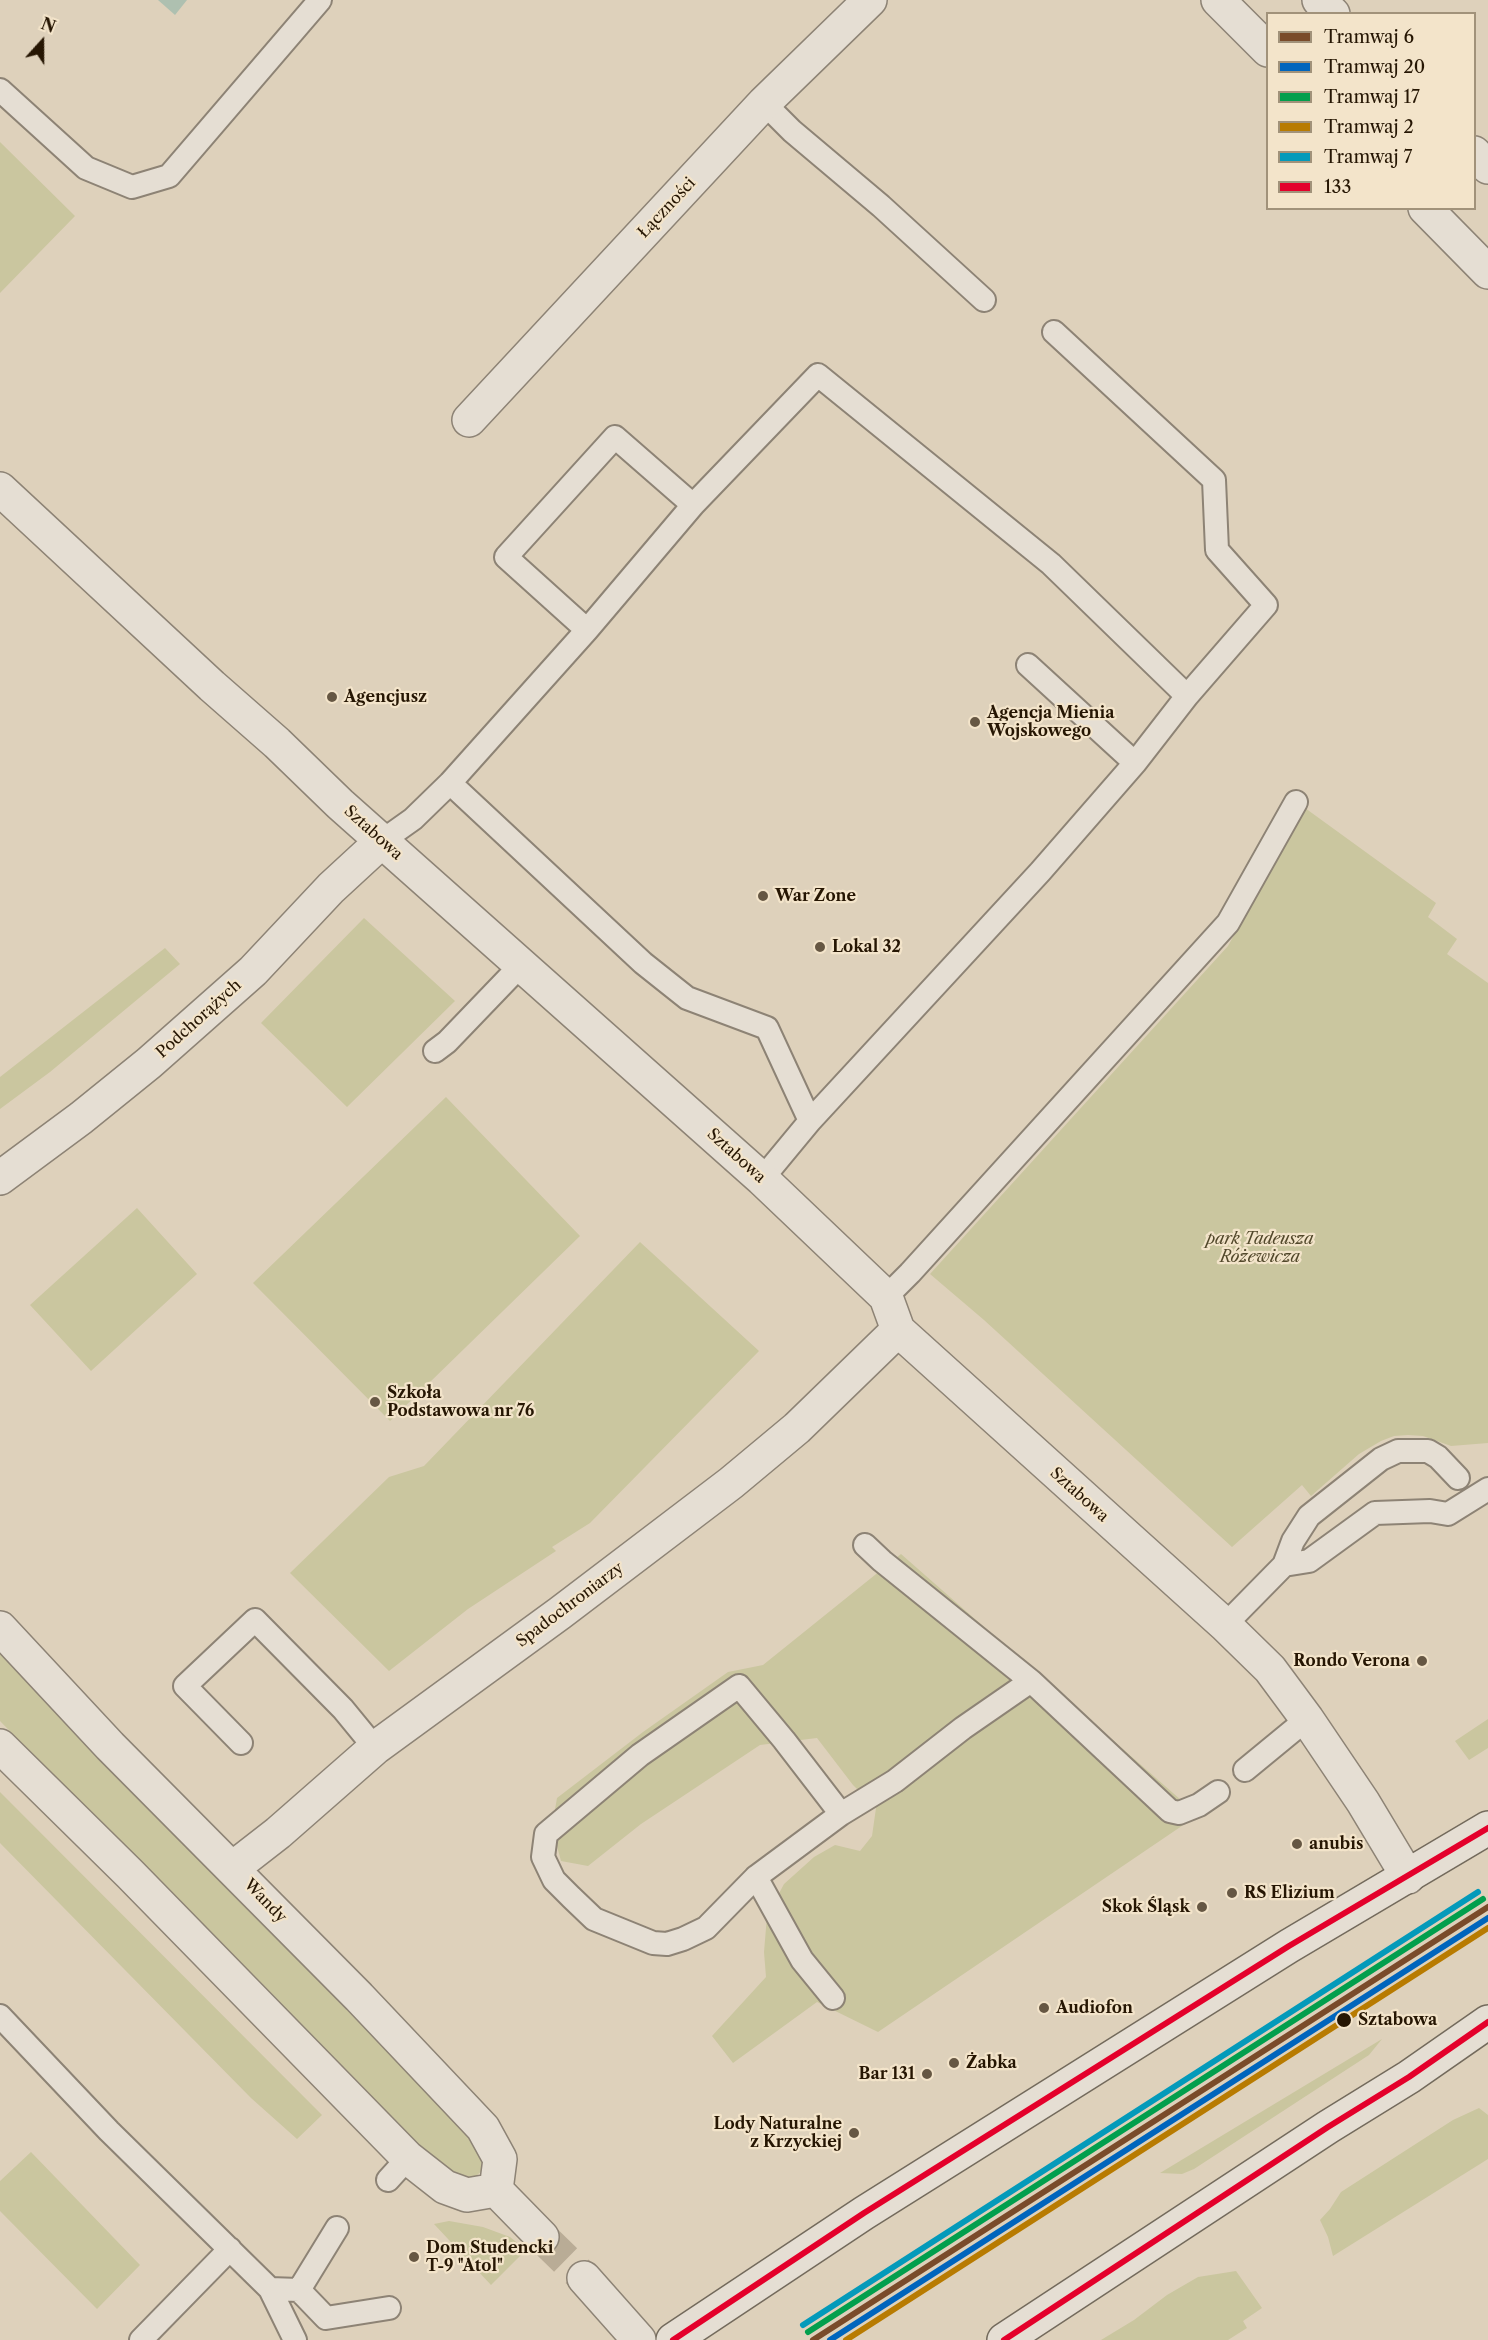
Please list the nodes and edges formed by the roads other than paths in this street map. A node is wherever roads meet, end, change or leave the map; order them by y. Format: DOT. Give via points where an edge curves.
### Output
graph roads {
  1 [pos="320,0"];
  2 [pos="870,0"];
  3 [pos="1218,0"];
  4 [pos="1319,0"];
  5 [pos="1330,12"];
  6 [pos="1266,48"];
  7 [pos="0,90"];
  8 [pos="764,103"];
  9 [pos="1476,155"];
  10 [pos="1488,167"];
  11 [pos="1427,210"];
  12 [pos="1488,272"];
  13 [pos="984,300"];
  14 [pos="1054,332"];
  15 [pos="469,420"];
  16 [pos="0,489"];
  17 [pos="693,505"];
  18 [pos="587,630"];
  19 [pos="1028,665"];
  20 [pos="1187,696"];
  21 [pos="1135,763"];
  22 [pos="450,783"];
  23 [pos="1296,802"];
  24 [pos="382,841"];
  25 [pos="520,966"];
  26 [pos="435,1052"];
  27 [pos="810,1121"];
  28 [pos="0,1178"];
  29 [pos="762,1179"];
  30 [pos="886,1297"];
  31 [pos="898,1330"];
  32 [pos="1458,1479"];
  33 [pos="1488,1489"];
  34 [pos="865,1545"];
  35 [pos="1284,1565"];
  36 [pos="1225,1626"];
  37 [pos="0,1628"];
  38 [pos="1031,1681"];
  39 [pos="1307,1719"];
  40 [pos="241,1743"];
  41 [pos="0,1746"];
  42 [pos="375,1748"];
  43 [pos="1245,1770"];
  44 [pos="1218,1792"];
  45 [pos="841,1814"];
  46 [pos="1488,1828"];
  47 [pos="233,1868"];
  48 [pos="756,1877"];
  49 [pos="1408,1877"];
  50 [pos="833,1998"];
  51 [pos="0,2016"];
  52 [pos="1488,2022"];
  53 [pos="496,2190"];
  54 [pos="337,2228"];
  55 [pos="542,2237"];
  56 [pos="230,2250"];
  57 [pos="584,2278"];
  58 [pos="270,2289"];
  59 [pos="300,2290"];
  60 [pos="389,2308"];
  61 [pos="141,2340"];
  62 [pos="295,2340"];
  63 [pos="639,2340"];
  64 [pos="673,2340"];
  65 [pos="1004,2340"];
  1 -- 7 [label="lane" via="169,176 132,187 86,168"];
  2 -- 8 [label="street, Łączności"];
  3 -- 6 [label="street"];
  4 -- 5 [label="street"];
  8 -- 13 [label="lane"];
  8 -- 15 [label="street, Łączności"];
  9 -- 10 [label="street"];
  11 -- 12 [label="street"];
  14 -- 20 [label="lane" via="1214,480 1217,550 1266,605"];
  16 -- 24 [label="street, Sztabowa"];
  17 -- 18 [label="lane"];
  17 -- 18 [label="lane" via="615,437 506,557"];
  17 -- 20 [label="lane" via="818,375 1051,564"];
  18 -- 22 [label="lane"];
  19 -- 21 [label="lane"];
  20 -- 21 [label="lane"];
  21 -- 27 [label="lane"];
  22 -- 24 [label="lane" via="413,819"];
  22 -- 27 [label="lane" via="643,963 687,998 767,1028"];
  23 -- 30 [label="lane" via="1228,923"];
  24 -- 25 [label="street, Sztabowa"];
  24 -- 28 [label="street, Podchorążych" via="331,888 253,971 149,1063"];
  25 -- 26 [label="lane"];
  25 -- 29 [label="street, Sztabowa"];
  27 -- 29 [label="lane"];
  29 -- 30 [label="street, Sztabowa"];
  30 -- 31 [label="street, Sztabowa"];
  31 -- 36 [label="street, Sztabowa"];
  31 -- 42 [label="street, Spadochroniarzy" via="798,1428 731,1484"];
  32 -- 35 [label="lane" via="1428,1451 1398,1451 1381,1459 1309,1516"];
  33 -- 35 [label="lane" via="1448,1514 1375,1513 1309,1561"];
  34 -- 38 [label="lane"];
  35 -- 36 [label="lane"];
  36 -- 39 [label="street, Sztabowa" via="1270,1669"];
  37 -- 47 [label="street, Wandy"];
  38 -- 44 [label="lane" via="1170,1811 1179,1813"];
  38 -- 45 [label="lane" via="895,1781"];
  39 -- 43 [label="lane"];
  39 -- 49 [label="street, Sztabowa"];
  40 -- 42 [label="lane" via="185,1686 255,1620 343,1709"];
  41 -- 53 [label="street" via="130,1874 398,2169 467,2195"];
  42 -- 47 [label="street, Spadochroniarzy"];
  45 -- 48 [label="lane"];
  45 -- 48 [label="lane" via="739,1686 640,1755 546,1834 543,1857 554,1880 571,1898 594,1919 652,1943 667,1944 706,1928"];
  46 -- 49 [label="street"];
  47 -- 53 [label="street, Wandy" via="483,2128 500,2159"];
  48 -- 50 [label="lane" via="802,1960"];
  49 -- 64 [label="street" via="1289,1946 864,2213"];
  51 -- 56 [label="lane" via="109,2132"];
  52 -- 65 [label="street"];
  53 -- 55 [label="street"];
  54 -- 59 [label="lane"];
  56 -- 58 [label="lane"];
  56 -- 61 [label="lane"];
  57 -- 63 [label="street"];
  58 -- 59 [label="lane"];
  58 -- 62 [label="lane"];
  59 -- 60 [label="lane" via="326,2318"];
}
